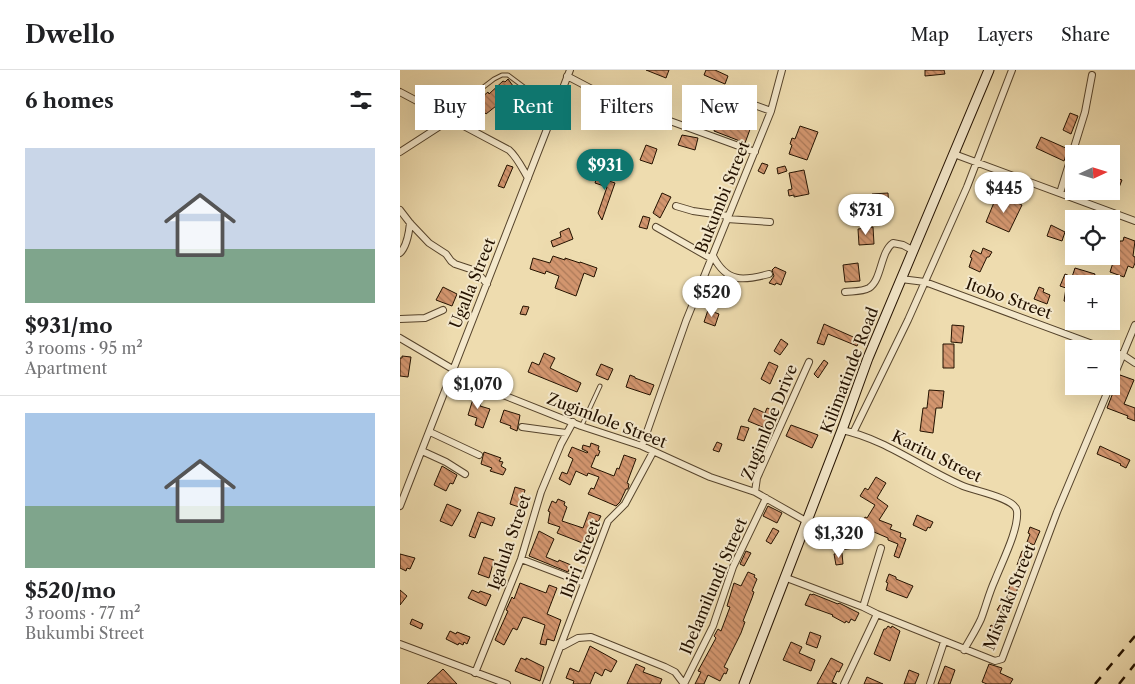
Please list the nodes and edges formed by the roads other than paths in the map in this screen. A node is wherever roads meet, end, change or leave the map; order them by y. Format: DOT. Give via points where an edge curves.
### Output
graph roads {
  1 [pos="782,70"];
  2 [pos="989,70"];
  3 [pos="1012,70"];
  4 [pos="569,73"];
  5 [pos="1092,75"];
  6 [pos="521,85"];
  7 [pos="564,85"];
  8 [pos="485,86"];
  9 [pos="400,92"];
  10 [pos="415,100"];
  11 [pos="757,106"];
  12 [pos="771,111"];
  13 [pos="432,130"];
  14 [pos="472,130"];
  15 [pos="546,130"];
  16 [pos="400,152"];
  17 [pos="755,152"];
  18 [pos="954,154"];
  19 [pos="976,162"];
  20 [pos="528,178"];
  21 [pos="1060,193"];
  22 [pos="676,206"];
  23 [pos="400,210"];
  24 [pos="728,218"];
  25 [pos="1135,221"];
  26 [pos="770,222"];
  27 [pos="410,223"];
  28 [pos="656,227"];
  29 [pos="914,251"];
  30 [pos="400,253"];
  31 [pos="713,258"];
  32 [pos="769,274"];
  33 [pos="902,279"];
  34 [pos="924,282"];
  35 [pos="487,284"];
  36 [pos="845,292"];
  37 [pos="443,310"];
  38 [pos="400,319"];
  39 [pos="1135,325"];
  40 [pos="400,338"];
  41 [pos="1082,340"];
  42 [pos="1120,354"];
  43 [pos="1123,355"];
  44 [pos="808,362"];
  45 [pos="1120,362"];
  46 [pos="1135,362"];
  47 [pos="453,368"];
  48 [pos="600,386"];
  49 [pos="1107,395"];
  50 [pos="573,422"];
  51 [pos="581,426"];
  52 [pos="522,427"];
  53 [pos="842,430"];
  54 [pos="430,432"];
  55 [pos="853,432"];
  56 [pos="566,433"];
  57 [pos="642,446"];
  58 [pos="422,451"];
  59 [pos="653,452"];
  60 [pos="479,455"];
  61 [pos="464,474"];
  62 [pos="755,492"];
  63 [pos="766,498"];
  64 [pos="400,506"];
  65 [pos="806,521"];
  66 [pos="881,548"];
  67 [pos="521,560"];
  68 [pos="784,577"];
  69 [pos="584,583"];
  70 [pos="862,607"];
  71 [pos="877,614"];
  72 [pos="944,642"];
  73 [pos="400,644"];
  74 [pos="562,647"];
  75 [pos="964,650"];
  76 [pos="475,673"];
  77 [pos="507,684"];
  78 [pos="546,684"];
  79 [pos="684,684"];
  80 [pos="744,684"];
  81 [pos="844,684"];
  82 [pos="930,684"];
  1 -- 12 [label="street, Bukumbi Street"];
  2 -- 18 [label="main road, Kilimatinde Road"];
  3 -- 19 [label="street"];
  4 -- 7 [label="street, Ugalla Street"];
  4 -- 17 [label="street" via="630,109"];
  5 -- 21 [label="street" via="1085,112"];
  6 -- 8 [label="lane" via="508,75 502,75"];
  9 -- 10 [label="street"];
  11 -- 12 [label="street"];
  12 -- 17 [label="street, Bukumbi Street"];
  13 -- 16 [label="street"];
  14 -- 20 [label="street" via="516,156"];
  15 -- 20 [label="street, Ugalla Street"];
  17 -- 24 [label="street, Bukumbi Street"];
  18 -- 19 [label="street"];
  18 -- 29 [label="main road, Kilimatinde Road"];
  19 -- 21 [label="street"];
  19 -- 34 [label="street"];
  20 -- 35 [label="street, Ugalla Street"];
  21 -- 25 [label="street"];
  22 -- 24 [label="street"];
  23 -- 27 [label="street"];
  24 -- 26 [label="street"];
  24 -- 31 [label="street, Bukumbi Street"];
  27 -- 30 [label="street" via="409,234"];
  27 -- 35 [label="street" via="450,261 476,272"];
  28 -- 31 [label="street"];
  29 -- 33 [label="main road, Kilimatinde Road"];
  29 -- 36 [label="street" via="893,242 874,283 861,291"];
  31 -- 32 [label="street" via="732,277 749,279"];
  31 -- 57 [label="street, Bukumbi Street" via="686,321"];
  33 -- 34 [label="street, Itobo Street"];
  33 -- 53 [label="main road, Kilimatinde Road"];
  34 -- 41 [label="street, Itobo Street"];
  34 -- 55 [label="street"];
  35 -- 47 [label="street, Ugalla Street"];
  37 -- 38 [label="street" via="425,318"];
  39 -- 43 [label="street, Miswaki Street"];
  40 -- 47 [label="street, Zugimlole Street"];
  42 -- 43 [label="street"];
  43 -- 45 [label="street, Miswaki Street"];
  43 -- 46 [label="street"];
  44 -- 62 [label="street, Zugimlole Drive" via="757,478"];
  47 -- 50 [label="street, Zugimlole Street" via="483,387"];
  47 -- 54 [label="street, Ugalla Street"];
  48 -- 51 [label="lane"];
  49 -- 75 [label="street, Miswaki Street" via="1057,512 1002,658 995,661"];
  50 -- 51 [label="street, Zugimlole Street"];
  50 -- 56 [label="street, Igalula Street"];
  51 -- 57 [label="street, Zugimlole Street"];
  52 -- 56 [label="street"];
  53 -- 55 [label="street, Karitu Street"];
  53 -- 65 [label="main road, Kilimatinde Road"];
  54 -- 58 [label="street, Ugalla Street"];
  54 -- 60 [label="street"];
  55 -- 75 [label="street, Karitu Street" via="964,486 1006,498 1015,506 1016,522 1009,546 981,619"];
  56 -- 67 [label="street, Igalula Street" via="541,492"];
  57 -- 59 [label="street, Zugimlole Street"];
  58 -- 61 [label="street"];
  58 -- 64 [label="street, Ugalla Street"];
  59 -- 62 [label="street, Zugimlole Street"];
  59 -- 69 [label="street, Ibiri Street" via="625,504 608,521"];
  62 -- 63 [label="street, Zugimlole Street"];
  63 -- 65 [label="street, Zugimlole Street"];
  63 -- 79 [label="street, Ibelamilundi Street" via="733,568 713,626"];
  65 -- 68 [label="main road, Kilimatinde Road"];
  66 -- 70 [label="street"];
  67 -- 69 [label="street"];
  67 -- 76 [label="street, Igalula Street"];
  68 -- 70 [label="street, Miswaki Street"];
  68 -- 80 [label="main road, Kilimatinde Road"];
  69 -- 74 [label="street, Ibiri Street"];
  70 -- 71 [label="street, Miswaki Street"];
  71 -- 72 [label="street, Miswaki Street"];
  71 -- 81 [label="street"];
  72 -- 75 [label="street, Miswaki Street"];
  72 -- 82 [label="street"];
  73 -- 76 [label="street"];
  74 -- 78 [label="street, Ibiri Street"];
  74 -- 79 [label="street" via="571,640 591,637 675,672"];
  76 -- 77 [label="street"];
}
